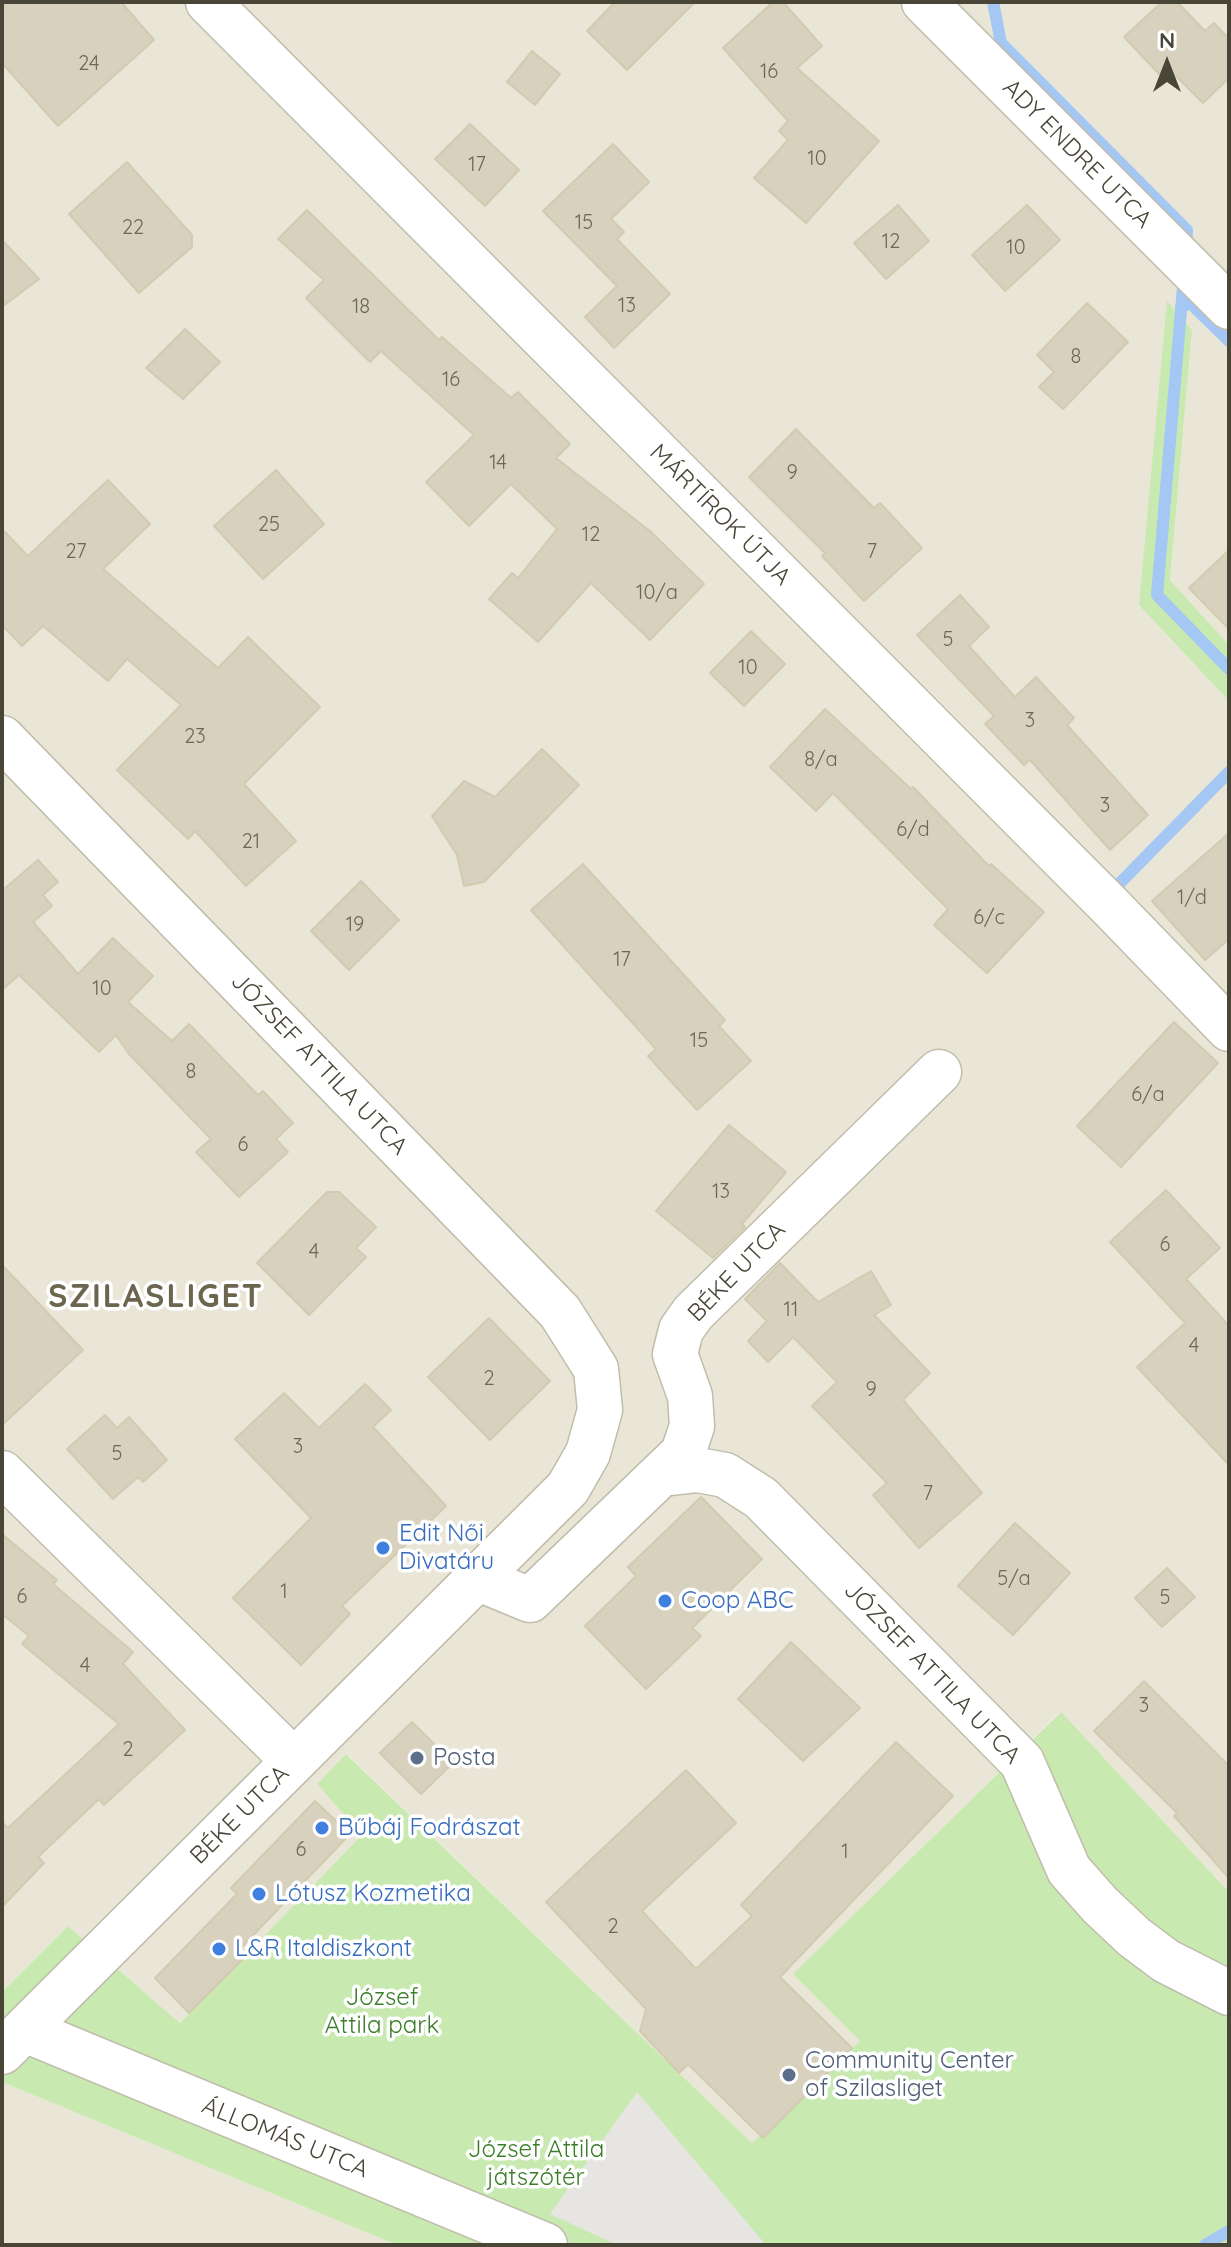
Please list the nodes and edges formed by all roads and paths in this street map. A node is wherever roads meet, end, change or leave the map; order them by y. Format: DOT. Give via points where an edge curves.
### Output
graph roads {
  1 [pos="208,2"];
  2 [pos="924,2"];
  3 [pos="1229,307"];
  4 [pos="2,738"];
  5 [pos="1229,1029"];
  6 [pos="939,1072"];
  7 [pos="600,1410"];
  8 [pos="2,1473"];
  9 [pos="662,1474"];
  10 [pos="479,1579"];
  11 [pos="294,1761"];
  12 [pos="1229,1993"];
  13 [pos="13,2041"];
  14 [pos="545,2245"];
  1 -- 5 [label="street, MÁRTÍROK ÚTJA"];
  2 -- 3 [label="street, ADY ENDRE UTCA"];
  4 -- 7 [label="street, JÓZSEF ATTILA UTCA" via="560,1312 596,1369"];
  6 -- 9 [label="street, BÉKE UTCA" via="681,1330 675,1354 690,1396 692,1426 683,1453"];
  7 -- 10 [label="street, BÉKE UTCA" via="588,1453 568,1488"];
  8 -- 11 [label="street"];
  9 -- 10 [label="street, BÉKE UTCA" via="530,1600"];
  9 -- 12 [label="street, JÓZSEF ATTILA UTCA" via="698,1470 725,1475 761,1498 1022,1762 1069,1870 1100,1905 1166,1961"];
  10 -- 11 [label="street, BÉKE UTCA"];
  11 -- 13 [label="street, BÉKE UTCA"];
  13 -- 14 [label="street, ÁLLOMÁS UTCA"];
}
